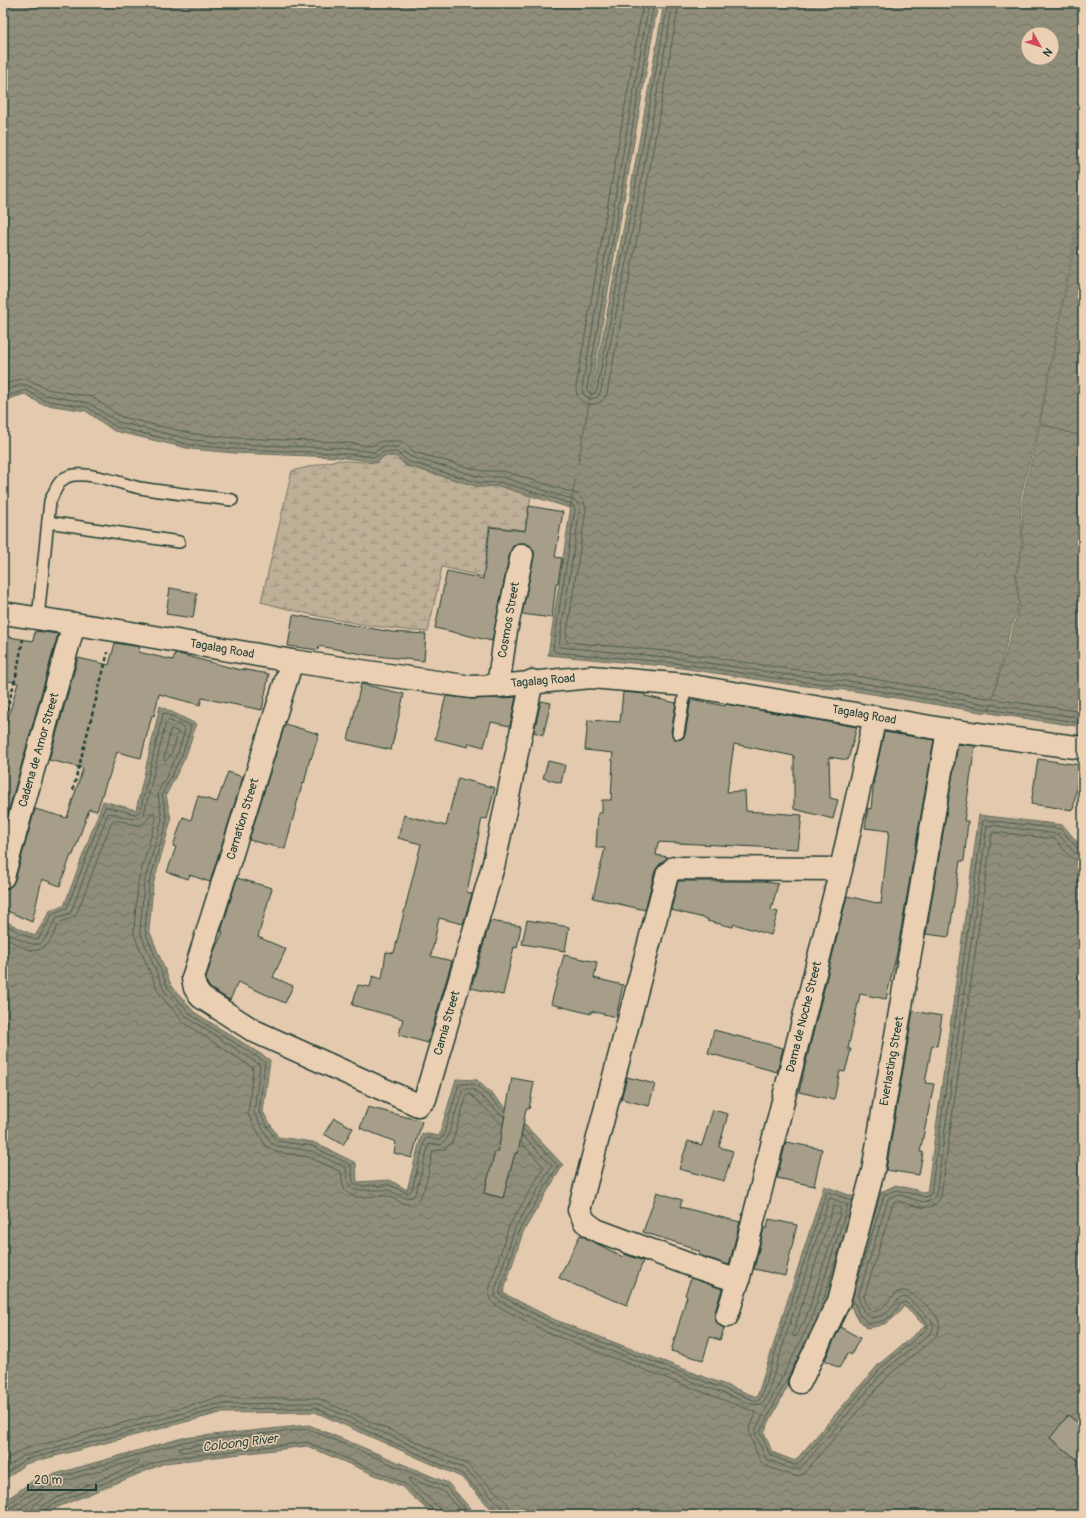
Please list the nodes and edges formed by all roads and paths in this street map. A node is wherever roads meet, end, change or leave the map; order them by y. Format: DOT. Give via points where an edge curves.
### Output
graph roads {
  1 [pos="232,500"];
  2 [pos="48,522"];
  3 [pos="179,542"];
  4 [pos="522,554"];
  5 [pos="3,613"];
  6 [pos="33,618"];
  7 [pos="74,624"];
  8 [pos="114,630"];
  9 [pos="292,661"];
  10 [pos="532,681"];
  11 [pos="686,685"];
  12 [pos="498,686"];
  13 [pos="875,717"];
  14 [pos="3,724"];
  15 [pos="948,730"];
  16 [pos="678,733"];
  17 [pos="1083,748"];
  18 [pos="73,790"];
  19 [pos="841,870"];
  20 [pos="3,877"];
  21 [pos="193,978"];
  22 [pos="738,1281"];
  23 [pos="728,1316"];
  24 [pos="800,1382"];
  1 -- 2 [label="lane" via="140,488 95,476 76,475 65,478 59,484 50,501"];
  2 -- 3 [label="lane"];
  2 -- 6 [label="lane"];
  4 -- 12 [label="street, Cosmos Street"];
  5 -- 6 [label="street, Tagalag Road"];
  6 -- 7 [label="street, Tagalag Road"];
  6 -- 14 [label="path"];
  7 -- 8 [label="street, Tagalag Road"];
  7 -- 20 [label="street, Cadena de Amor Street"];
  8 -- 9 [label="street, Tagalag Road"];
  8 -- 18 [label="path"];
  9 -- 12 [label="street, Tagalag Road" via="471,686"];
  9 -- 21 [label="street, Carnation Street"];
  10 -- 11 [label="street, Tagalag Road" via="591,677"];
  10 -- 12 [label="street, Tagalag Road"];
  10 -- 21 [label="street, Camia Street" via="494,862 423,1102 418,1105 254,1031 201,997 195,988"];
  11 -- 13 [label="street, Tagalag Road"];
  11 -- 16 [label="lane"];
  13 -- 15 [label="street, Tagalag Road"];
  13 -- 19 [label="street, Dama de Noche Street"];
  15 -- 17 [label="street, Tagalag Road"];
  15 -- 24 [label="street, Everlasting Street" via="873,1171 839,1302"];
  19 -- 22 [label="street, Dama de Noche Street"];
  19 -- 22 [label="street" via="674,868 667,875 579,1210 585,1222 596,1230"];
  22 -- 23 [label="street, Dama de Noche Street"];
}
